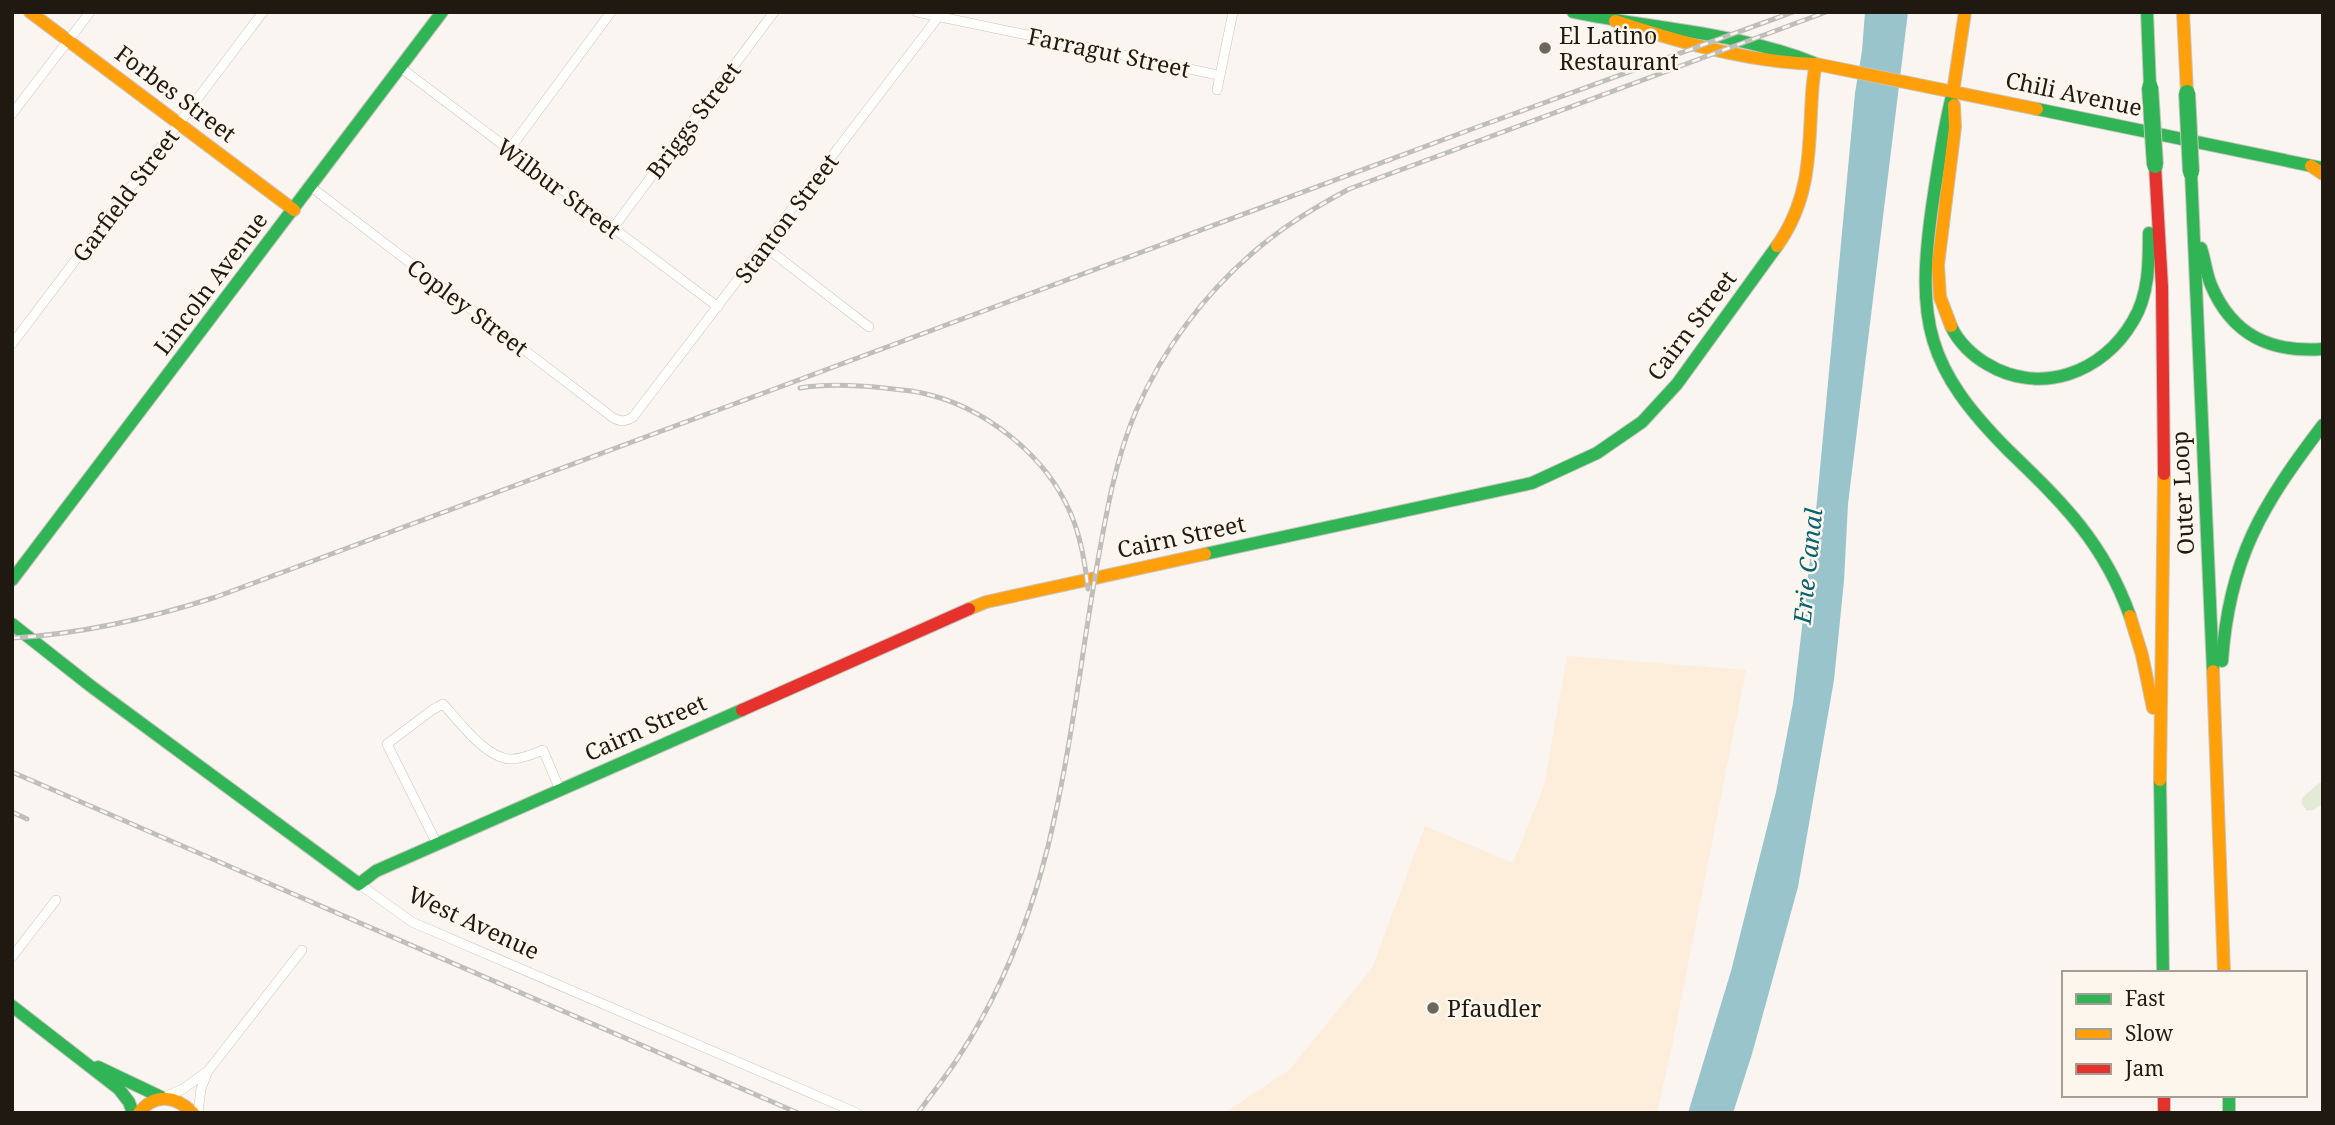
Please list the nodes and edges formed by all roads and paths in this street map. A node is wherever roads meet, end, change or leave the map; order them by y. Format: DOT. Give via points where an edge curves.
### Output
graph roads {
  1 [pos="30,12"];
  2 [pos="90,12"];
  3 [pos="263,12"];
  4 [pos="442,12"];
  5 [pos="611,12"];
  6 [pos="774,12"];
  7 [pos="917,12"];
  8 [pos="1233,12"];
  9 [pos="1573,12"];
  10 [pos="1965,12"];
  11 [pos="2147,12"];
  12 [pos="2183,12"];
  13 [pos="940,15"];
  14 [pos="68,41"];
  15 [pos="1816,64"];
  16 [pos="401,68"];
  17 [pos="1219,75"];
  18 [pos="1217,90"];
  19 [pos="1953,92"];
  20 [pos="12,114"];
  21 [pos="179,124"];
  22 [pos="509,150"];
  23 [pos="2155,165"];
  24 [pos="2319,170"];
  25 [pos="311,187"];
  26 [pos="293,210"];
  27 [pos="613,228"];
  28 [pos="2193,229"];
  29 [pos="764,246"];
  30 [pos="718,307"];
  31 [pos="869,327"];
  32 [pos="12,344"];
  33 [pos="2323,349"];
  34 [pos="627,421"];
  35 [pos="2323,425"];
  36 [pos="12,580"];
  37 [pos="12,624"];
  38 [pos="2160,752"];
  39 [pos="2217,761"];
  40 [pos="560,790"];
  41 [pos="437,844"];
  42 [pos="359,884"];
  43 [pos="56,900"];
  44 [pos="302,950"];
  45 [pos="12,957"];
  46 [pos="2163,971"];
  47 [pos="2224,971"];
  48 [pos="12,1006"];
  49 [pos="76,1055"];
  50 [pos="208,1071"];
  51 [pos="162,1097"];
  52 [pos="133,1113"];
  53 [pos="139,1113"];
  54 [pos="195,1113"];
  55 [pos="858,1113"];
  1 -- 14 [label="main road, Forbes Street"];
  2 -- 14 [label="street"];
  3 -- 21 [label="street, Garfield Street"];
  4 -- 16 [label="main road, Lincoln Avenue"];
  5 -- 22 [label="street"];
  6 -- 27 [label="street, Briggs Street"];
  7 -- 13 [label="street, Farragut Street"];
  8 -- 17 [label="street"];
  9 -- 15 [label="main road, Chili Avenue" via="1685,42 1779,62"];
  10 -- 19 [label="main road"];
  11 -- 23 [label="main road, Outer Loop, bridge"];
  12 -- 28 [label="main road, Outer Loop, bridge"];
  13 -- 17 [label="street, Farragut Street"];
  13 -- 29 [label="street, Stanton Street"];
  14 -- 20 [label="street"];
  14 -- 21 [label="main road, Forbes Street"];
  15 -- 19 [label="main road, Chili Avenue"];
  15 -- 40 [label="main road, Cairn Street" via="1804,186 1790,228 1677,384 1642,422 1597,453 1532,483 986,602"];
  16 -- 22 [label="street, Wilbur Street"];
  16 -- 25 [label="main road, Lincoln Avenue"];
  17 -- 18 [label="street"];
  19 -- 23 [label="main road" via="1955,127 1938,284 1955,333 1971,353 1996,371 2048,381 2082,373 2111,353 2133,323 2145,285"];
  19 -- 24 [label="main road, Chili Avenue"];
  19 -- 38 [label="main road" via="1944,123 1925,261 1930,333 1946,372 1971,410 2071,512 2113,574 2142,646"];
  21 -- 26 [label="main road, Forbes Street"];
  21 -- 32 [label="street, Garfield Street"];
  22 -- 27 [label="street, Wilbur Street"];
  23 -- 38 [label="main road, Outer Loop" via="2165,424"];
  25 -- 26 [label="main road, Lincoln Avenue"];
  25 -- 34 [label="street, Copley Street" via="612,417"];
  26 -- 36 [label="main road, Lincoln Avenue"];
  27 -- 30 [label="street, Wilbur Street"];
  28 -- 33 [label="main road" via="2209,282 2232,321 2259,342 2291,350"];
  28 -- 39 [label="main road, Outer Loop"];
  29 -- 30 [label="street, Stanton Street"];
  29 -- 31 [label="street"];
  30 -- 34 [label="street, Stanton Street"];
  35 -- 39 [label="main road" via="2272,494 2235,576 2222,642"];
  37 -- 42 [label="main road, West Avenue"];
  38 -- 46 [label="main road, Outer Loop"];
  39 -- 47 [label="main road, Outer Loop"];
  40 -- 41 [label="main road, Cairn Street"];
  40 -- 41 [label="street" via="543,750 516,759 494,754 443,704 387,744"];
  41 -- 42 [label="main road, Cairn Street" via="376,871"];
  42 -- 55 [label="street, West Avenue" via="405,918 455,942"];
  43 -- 45 [label="street"];
  44 -- 50 [label="street"];
  48 -- 49 [label="main road"];
  49 -- 51 [label="main road"];
  49 -- 52 [label="main road" via="118,1089"];
  50 -- 51 [label="street"];
  50 -- 54 [label="street"];
  51 -- 53 [label="main road" via="150,1101"];
  51 -- 54 [label="main road"];
}
